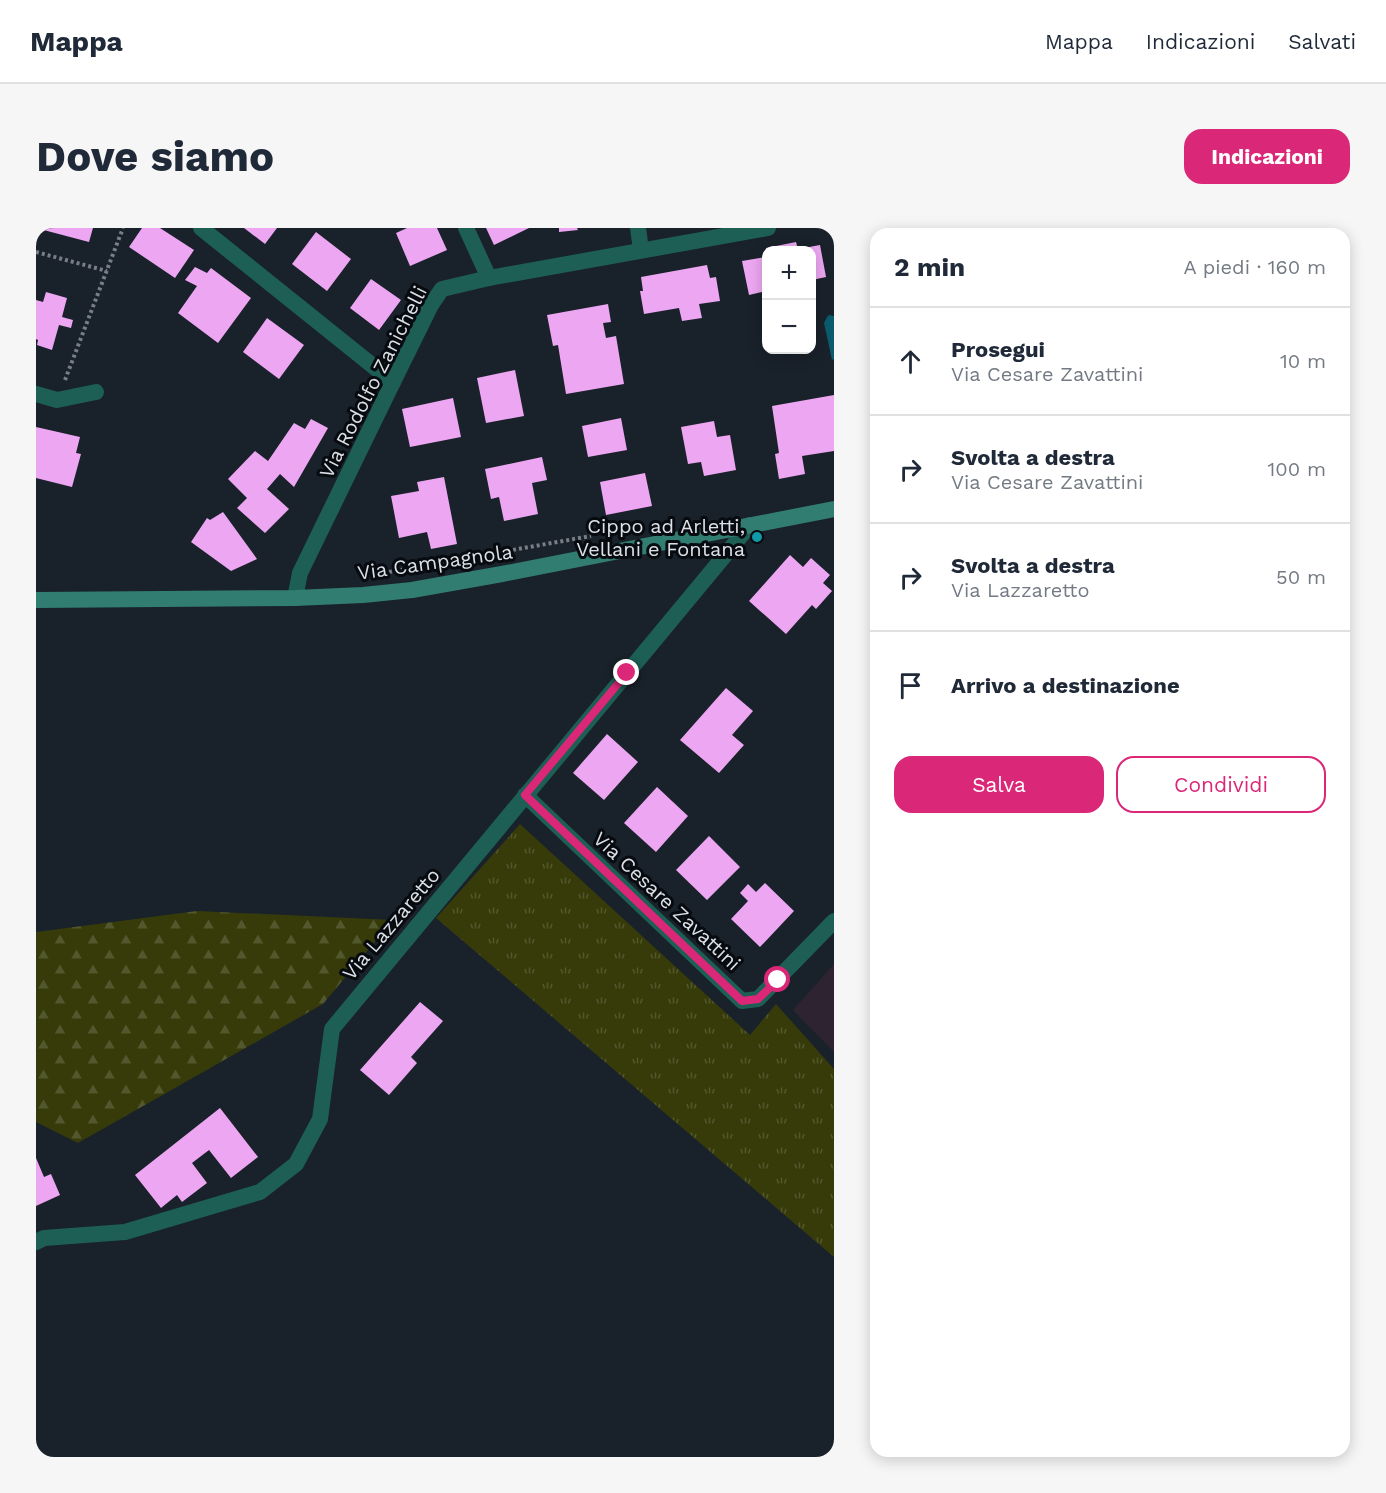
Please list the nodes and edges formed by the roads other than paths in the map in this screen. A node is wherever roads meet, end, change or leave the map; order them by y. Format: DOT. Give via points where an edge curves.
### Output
graph roads {
  1 [pos="201,228"];
  2 [pos="466,228"];
  3 [pos="638,228"];
  4 [pos="768,228"];
  5 [pos="641,250"];
  6 [pos="489,278"];
  7 [pos="393,382"];
  8 [pos="96,392"];
  9 [pos="36,394"];
  10 [pos="834,509"];
  11 [pos="750,525"];
  12 [pos="295,598"];
  13 [pos="36,600"];
  14 [pos="525,795"];
  15 [pos="834,921"];
  16 [pos="36,1242"];
  1 -- 7 [label="street"];
  2 -- 6 [label="street"];
  3 -- 5 [label="street"];
  4 -- 5 [label="street, Via Rodolfo Zanichelli"];
  5 -- 6 [label="street, Via Rodolfo Zanichelli"];
  6 -- 7 [label="street, Via Rodolfo Zanichelli" via="442,289"];
  7 -- 12 [label="street, Via Rodolfo Zanichelli" via="300,573"];
  8 -- 9 [label="street" via="57,400"];
  10 -- 11 [label="main road, Via Campagnola"];
  11 -- 12 [label="main road, Via Campagnola" via="412,590"];
  11 -- 14 [label="street, Via Lazzaretto"];
  12 -- 13 [label="main road, Via Campagnola"];
  14 -- 15 [label="street, Via Cesare Zavattini" via="742,1001 758,999"];
  14 -- 16 [label="street, Via Lazzaretto" via="332,1029 320,1119 296,1164 260,1192 137,1229"];
}
